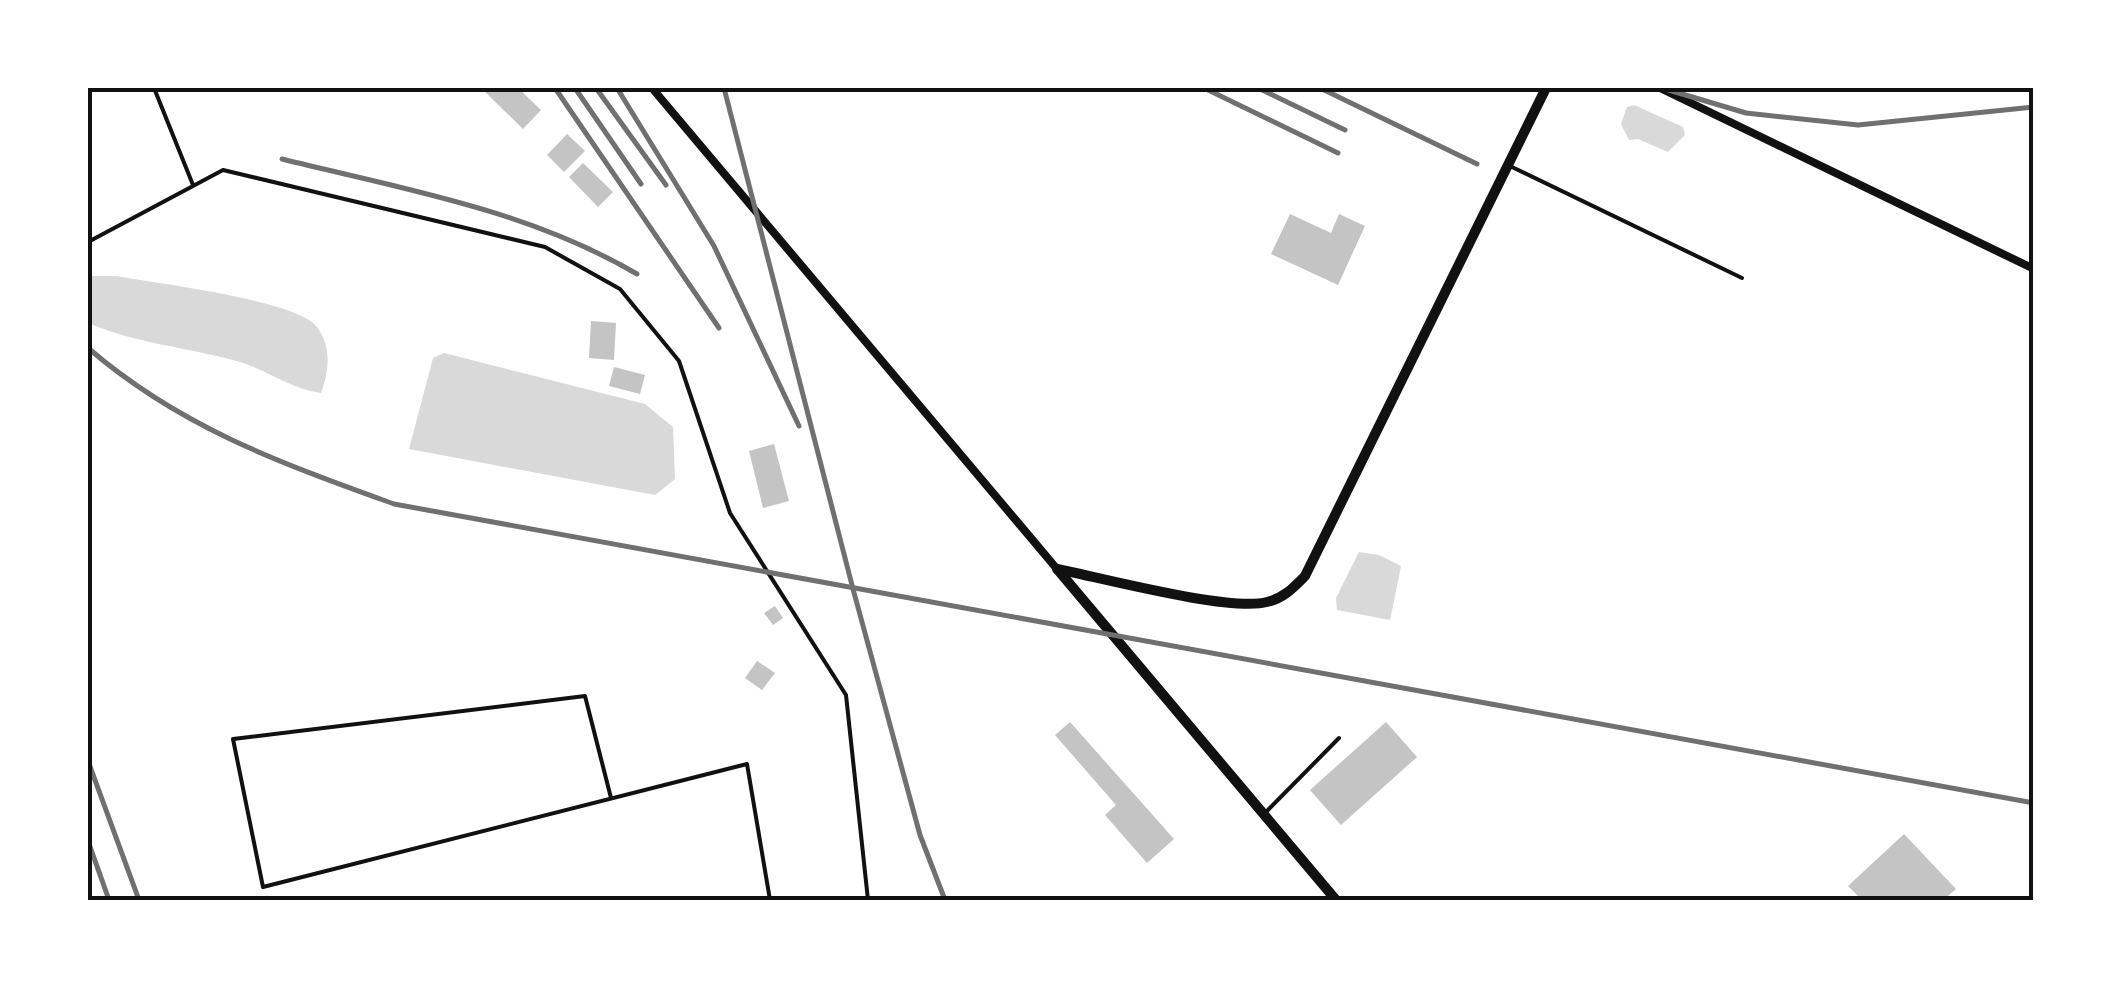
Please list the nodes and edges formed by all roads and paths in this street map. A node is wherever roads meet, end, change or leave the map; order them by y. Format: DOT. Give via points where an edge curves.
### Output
graph roads {
  1 [pos="154,88"];
  2 [pos="652,88"];
  3 [pos="1546,88"];
  4 [pos="1660,88"];
  5 [pos="1508,165"];
  6 [pos="193,186"];
  7 [pos="88,242"];
  8 [pos="2034,269"];
  9 [pos="1742,278"];
  10 [pos="1058,569"];
  11 [pos="1339,738"];
  12 [pos="611,798"];
  13 [pos="1263,814"];
  14 [pos="770,900"];
  15 [pos="868,900"];
  16 [pos="1336,900"];
  1 -- 6 [label="lane"];
  2 -- 10 [label="street"];
  3 -- 5 [label="street"];
  4 -- 8 [label="street"];
  5 -- 9 [label="lane"];
  5 -- 10 [label="street" via="1304,576 1286,596 1234,603"];
  6 -- 7 [label="lane"];
  6 -- 15 [label="lane" via="223,170 545,247 620,289 678,361 730,513 846,695"];
  10 -- 13 [label="street"];
  11 -- 13 [label="lane"];
  12 -- 12 [label="lane" via="262,886 233,739 586,696"];
  12 -- 14 [label="lane" via="747,764"];
  13 -- 16 [label="street"];
}
